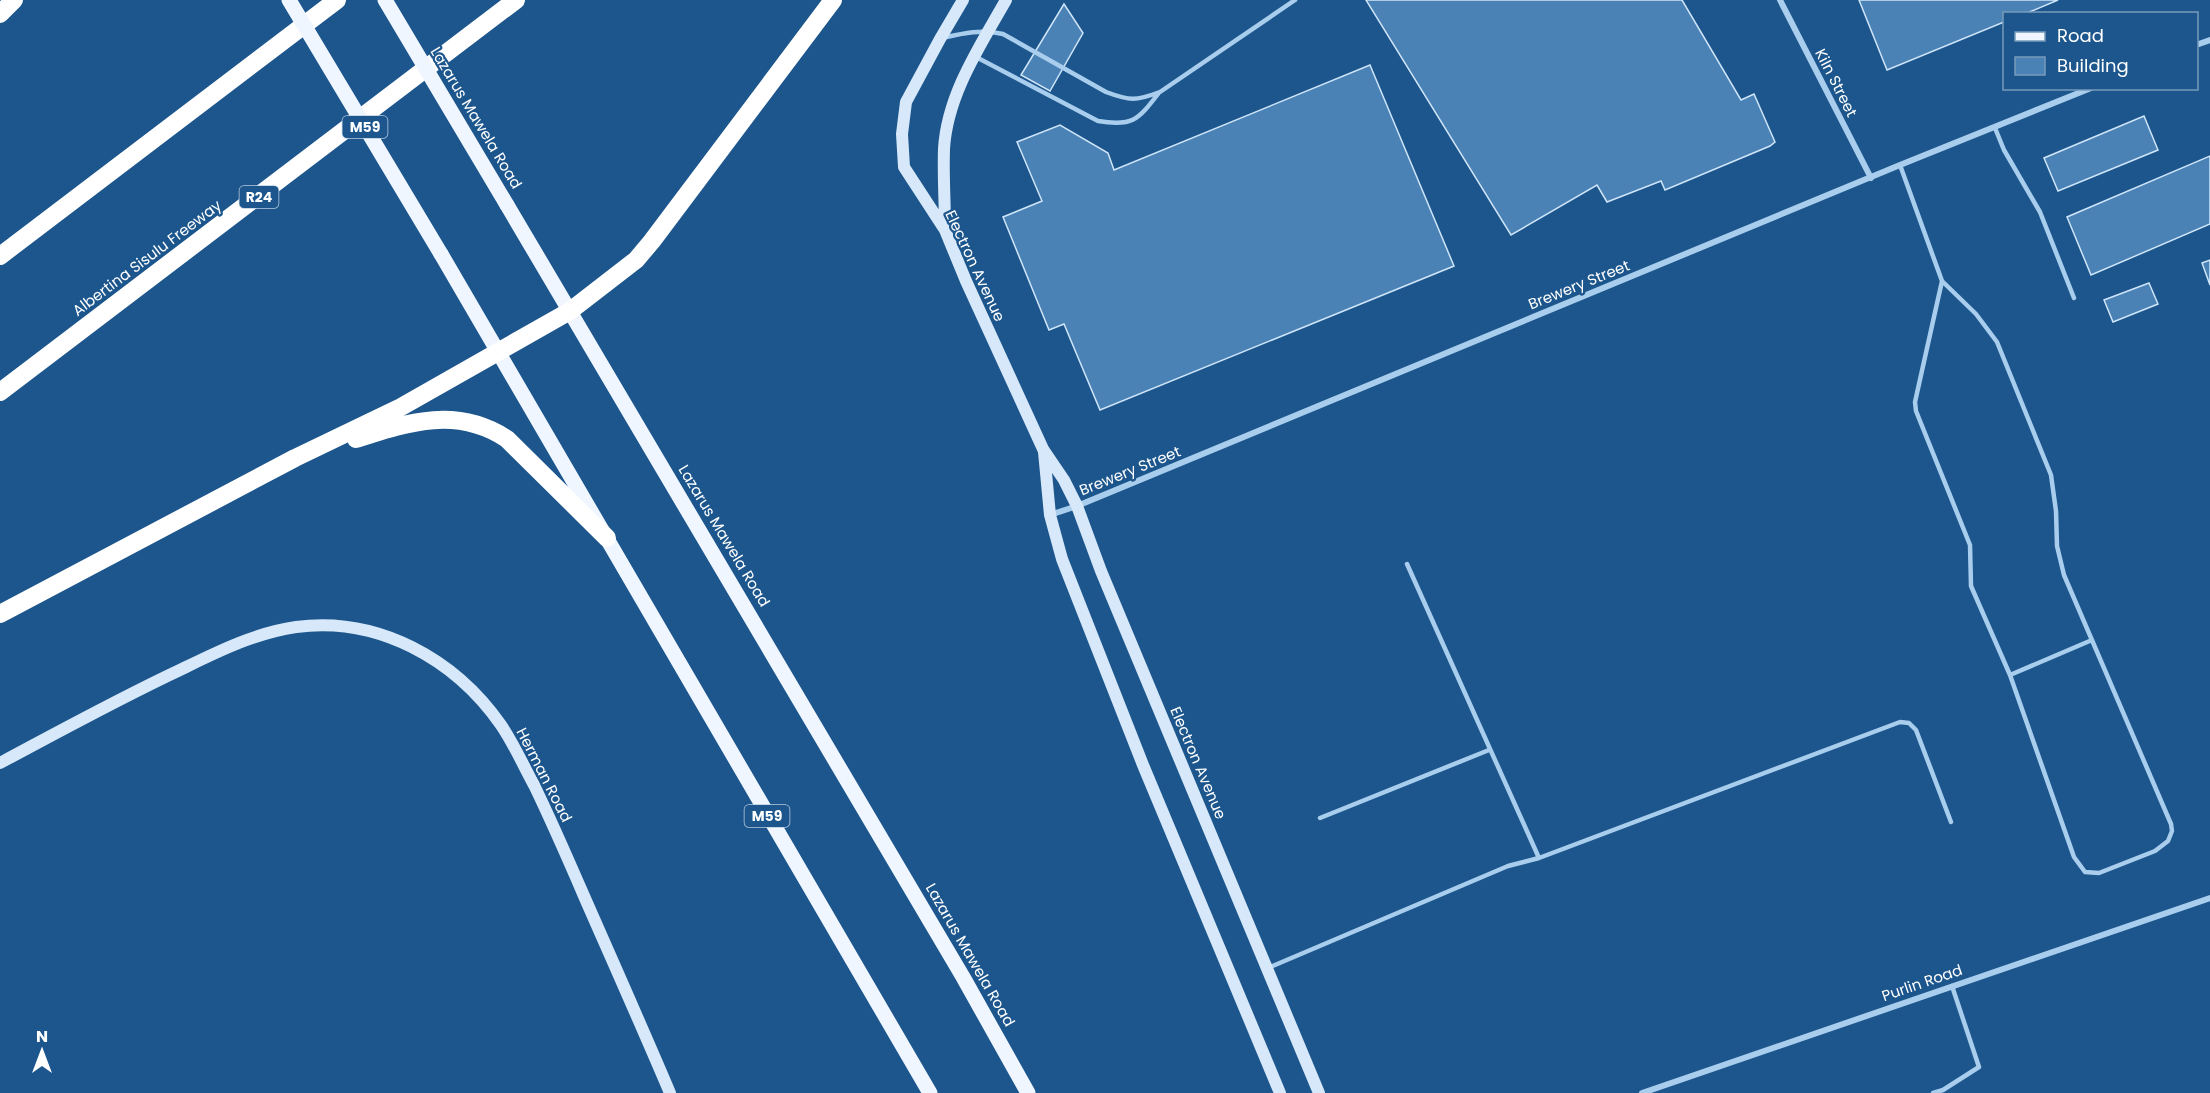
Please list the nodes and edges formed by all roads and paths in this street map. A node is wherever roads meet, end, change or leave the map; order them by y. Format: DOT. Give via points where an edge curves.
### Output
graph roads {
  1 [pos="14,0"];
  2 [pos="289,0"];
  3 [pos="337,0"];
  4 [pos="385,0"];
  5 [pos="516,0"];
  6 [pos="833,0"];
  7 [pos="963,0"];
  8 [pos="1006,0"];
  9 [pos="1295,0"];
  10 [pos="1780,0"];
  11 [pos="0,14"];
  12 [pos="988,31"];
  13 [pos="940,39"];
  14 [pos="975,57"];
  15 [pos="2086,90"];
  16 [pos="1160,92"];
  17 [pos="1995,128"];
  18 [pos="1900,165"];
  19 [pos="1871,178"];
  20 [pos="945,230"];
  21 [pos="0,256"];
  22 [pos="1942,281"];
  23 [pos="2073,297"];
  24 [pos="570,311"];
  25 [pos="496,351"];
  26 [pos="0,392"];
  27 [pos="1043,449"];
  28 [pos="295,458"];
  29 [pos="1077,506"];
  30 [pos="1050,515"];
  31 [pos="607,538"];
  32 [pos="1407,564"];
  33 [pos="0,614"];
  34 [pos="2092,640"];
  35 [pos="2010,675"];
  36 [pos="1489,750"];
  37 [pos="0,764"];
  38 [pos="1320,818"];
  39 [pos="1951,822"];
  40 [pos="1539,858"];
  41 [pos="2210,898"];
  42 [pos="1268,968"];
  43 [pos="1952,985"];
  44 [pos="670,1093"];
  45 [pos="930,1093"];
  46 [pos="1028,1093"];
  47 [pos="1280,1093"];
  48 [pos="1319,1093"];
  49 [pos="1642,1093"];
  50 [pos="1933,1093"];
  1 -- 11 [label="highway"];
  2 -- 25 [label="main road, M59, bridge"];
  3 -- 21 [label="highway"];
  4 -- 24 [label="main road, Lazarus Mawela Road, bridge"];
  5 -- 26 [label="highway, Albertina Sisulu Freeway / R24"];
  6 -- 24 [label="highway" via="636,260"];
  7 -- 13 [label="main road, Electron Avenue"];
  8 -- 12 [label="main road"];
  9 -- 16 [label="lane"];
  10 -- 19 [label="street, Kiln Street"];
  12 -- 13 [label="lane"];
  12 -- 14 [label="main road"];
  12 -- 16 [label="lane" via="1003,34 1124,99 1140,99"];
  13 -- 20 [label="main road, Electron Avenue" via="906,102 902,134 904,167"];
  14 -- 16 [label="lane" via="1098,122 1130,123 1141,116"];
  14 -- 20 [label="main road" via="953,103 948,124 944,149"];
  15 -- 17 [label="street, Brewery Street"];
  17 -- 18 [label="street, Brewery Street"];
  17 -- 23 [label="lane" via="2040,212"];
  18 -- 19 [label="street, Brewery Street"];
  18 -- 22 [label="lane"];
  19 -- 29 [label="street, Brewery Street"];
  20 -- 27 [label="main road, Electron Avenue"];
  22 -- 34 [label="lane" via="1976,314 1997,342 2051,475 2059,562"];
  22 -- 35 [label="lane" via="1915,407 1970,545 1974,595"];
  24 -- 25 [label="highway"];
  24 -- 46 [label="main road, Lazarus Mawela Road"];
  25 -- 28 [label="highway" via="401,407"];
  25 -- 31 [label="main road, M59"];
  27 -- 29 [label="main road, Electron Avenue"];
  27 -- 30 [label="main road, Electron Avenue"];
  28 -- 31 [label="highway" via="422,420 476,424 507,439"];
  28 -- 33 [label="highway"];
  29 -- 30 [label="street, Brewery Street"];
  29 -- 42 [label="main road, Electron Avenue"];
  30 -- 47 [label="main road, Electron Avenue" via="1062,559 1143,765"];
  31 -- 45 [label="main road, M59"];
  32 -- 36 [label="lane"];
  34 -- 35 [label="lane"];
  34 -- 35 [label="lane" via="2171,824 2168,841 2155,850 2099,873 2085,872 2078,866"];
  36 -- 38 [label="lane"];
  36 -- 40 [label="lane"];
  37 -- 44 [label="main road, Herman Road" via="145,686 243,640 271,632 296,627 350,628 377,633 421,651 481,700 515,747"];
  39 -- 40 [label="lane" via="1916,730 1909,723 1900,722"];
  40 -- 42 [label="lane" via="1509,866"];
  41 -- 43 [label="street, Purlin Road"];
  42 -- 48 [label="main road, Electron Avenue"];
  43 -- 49 [label="street, Purlin Road"];
  43 -- 50 [label="lane" via="1979,1066"];
}
